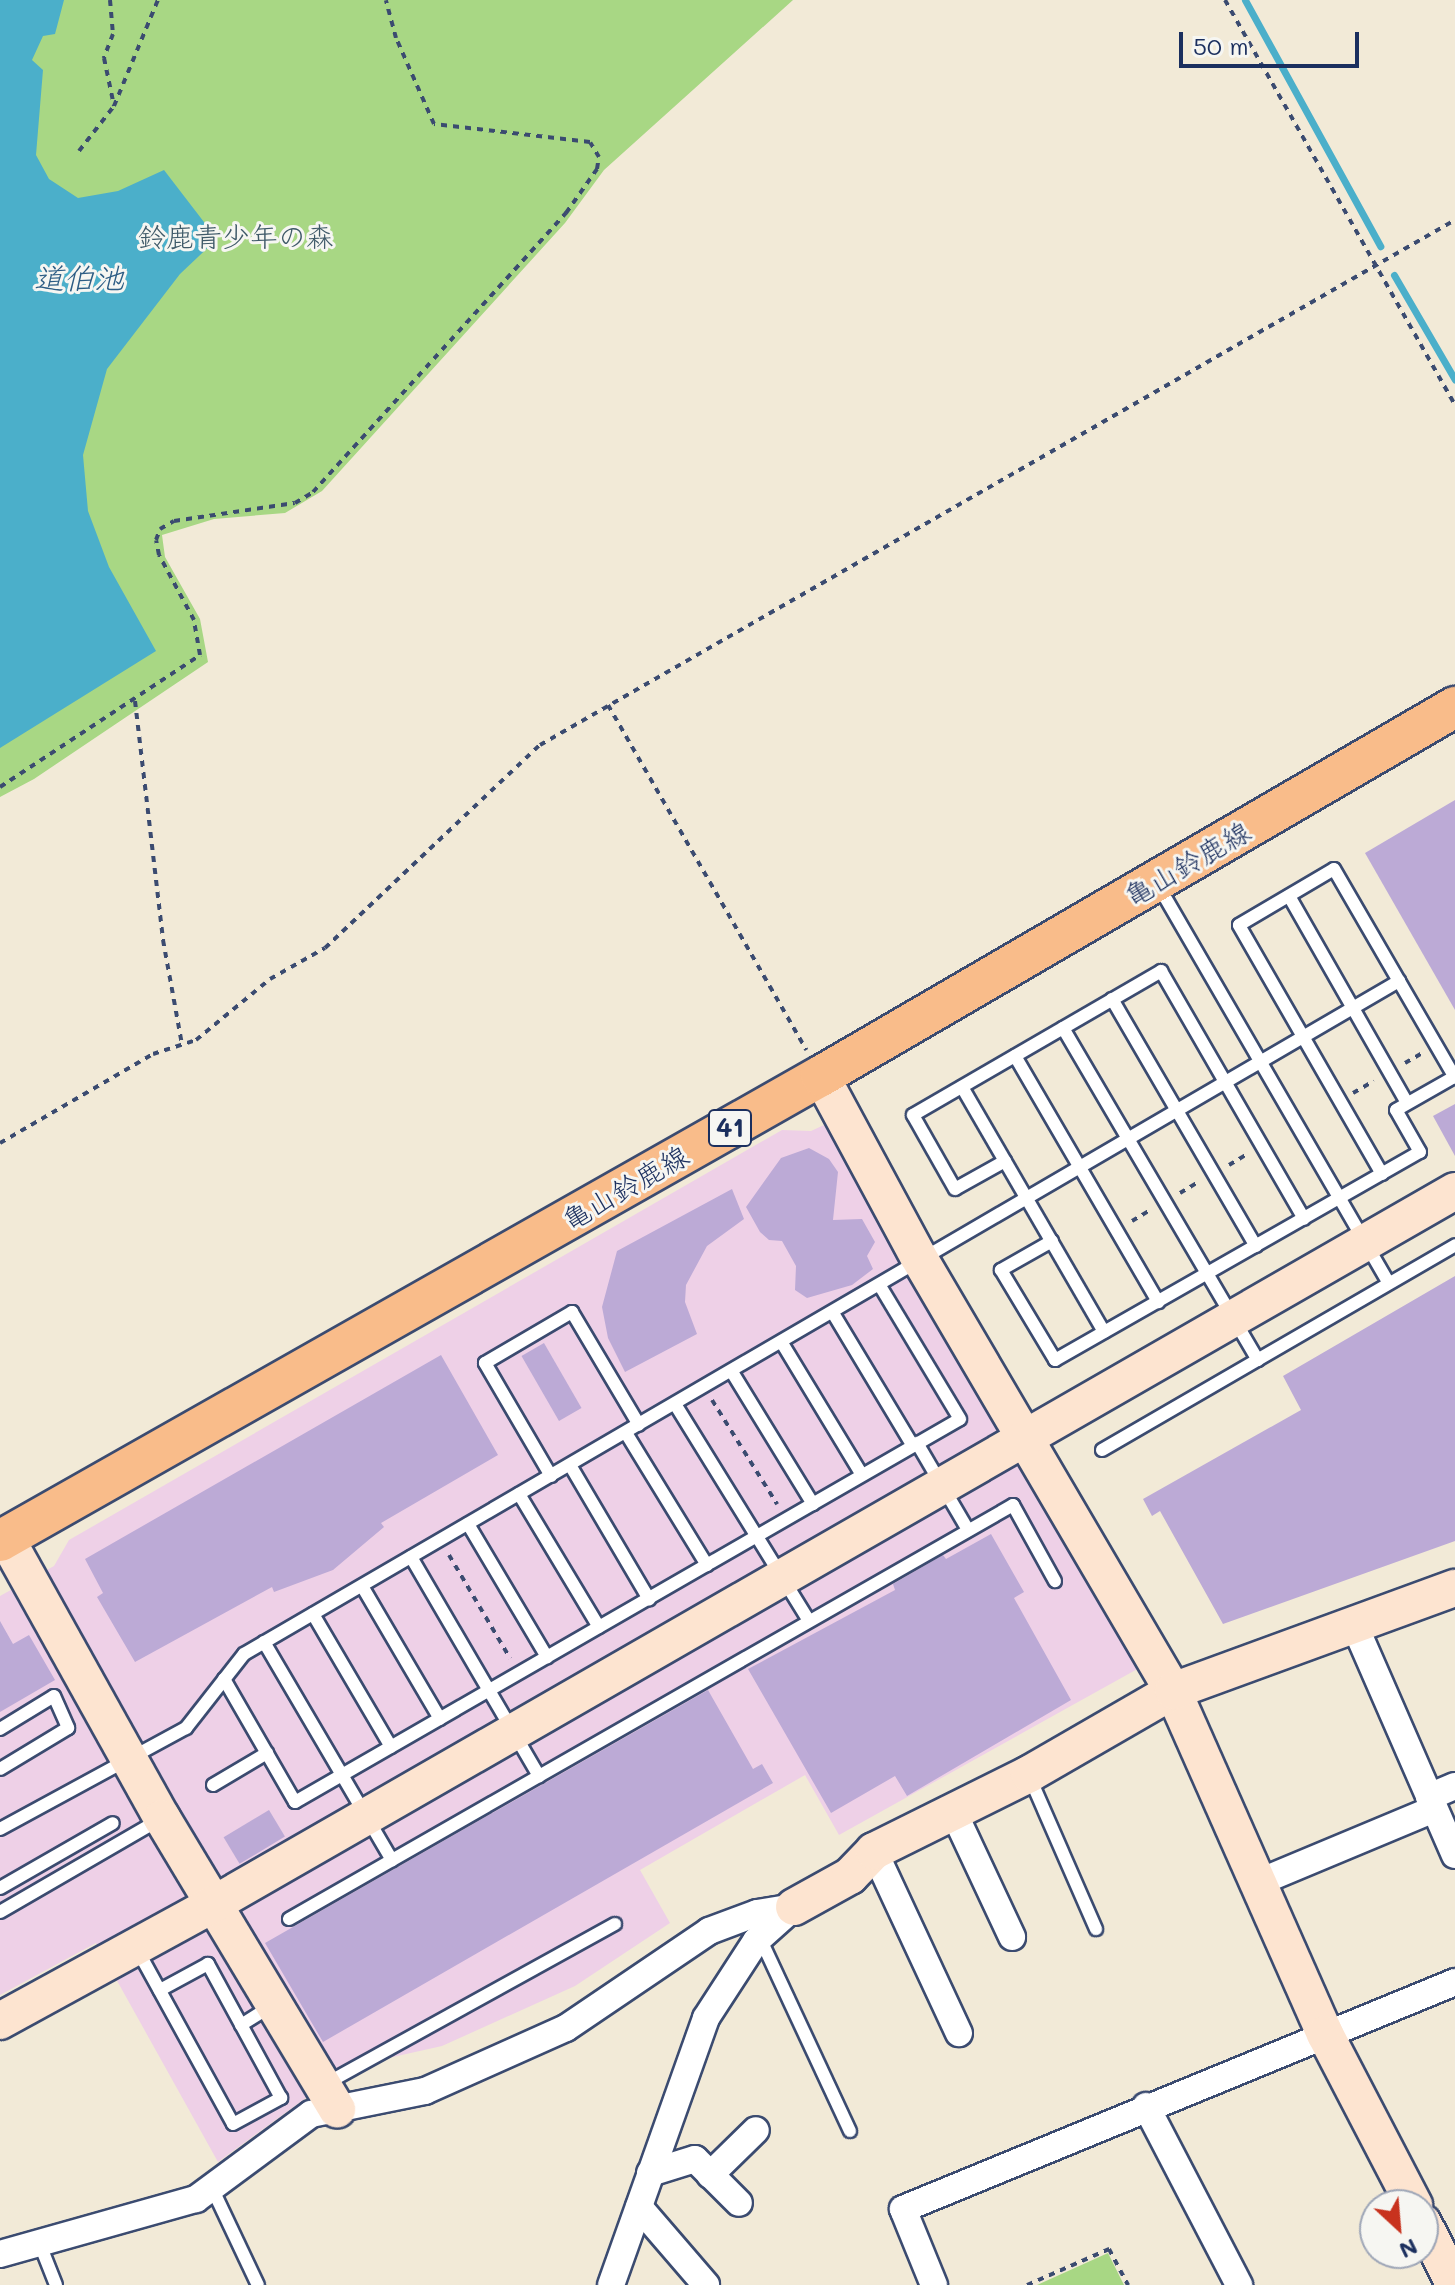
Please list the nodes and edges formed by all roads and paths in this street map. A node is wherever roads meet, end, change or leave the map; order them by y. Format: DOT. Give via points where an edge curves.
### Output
graph roads {
  1 [pos="110,0"];
  2 [pos="158,0"];
  3 [pos="386,0"];
  4 [pos="1225,0"];
  5 [pos="114,106"];
  6 [pos="79,151"];
  7 [pos="1455,220"];
  8 [pos="1375,266"];
  9 [pos="1455,405"];
  10 [pos="135,701"];
  11 [pos="608,705"];
  12 [pos="1455,707"];
  13 [pos="0,787"];
  14 [pos="1156,881"];
  15 [pos="1289,896"];
  16 [pos="1399,981"];
  17 [pos="1112,999"];
  18 [pos="1352,1008"];
  19 [pos="1063,1028"];
  20 [pos="1303,1035"];
  21 [pos="182,1045"];
  22 [pos="1015,1056"];
  23 [pos="1259,1061"];
  24 [pos="821,1076"];
  25 [pos="1455,1078"];
  26 [pos="1224,1081"];
  27 [pos="962,1087"];
  28 [pos="1407,1103"];
  29 [pos="1176,1109"];
  30 [pos="1126,1137"];
  31 [pos="0,1143"];
  32 [pos="1005,1161"];
  33 [pos="1078,1165"];
  34 [pos="1382,1174"];
  35 [pos="1455,1191"];
  36 [pos="1025,1196"];
  37 [pos="1338,1198"];
  38 [pos="1304,1219"];
  39 [pos="1052,1241"];
  40 [pos="1365,1244"];
  41 [pos="1455,1245"];
  42 [pos="1256,1246"];
  43 [pos="918,1256"];
  44 [pos="1206,1274"];
  45 [pos="1389,1283"];
  46 [pos="880,1286"];
  47 [pos="1158,1302"];
  48 [pos="833,1313"];
  49 [pos="1232,1317"];
  50 [pos="1104,1332"];
  51 [pos="782,1343"];
  52 [pos="1258,1360"];
  53 [pos="732,1372"];
  54 [pos="704,1388"];
  55 [pos="675,1404"];
  56 [pos="639,1425"];
  57 [pos="626,1433"];
  58 [pos="1026,1438"];
  59 [pos="915,1445"];
  60 [pos="1102,1450"];
  61 [pos="570,1465"];
  62 [pos="862,1475"];
  63 [pos="551,1476"];
  64 [pos="942,1486"];
  65 [pos="519,1494"];
  66 [pos="813,1504"];
  67 [pos="786,1520"];
  68 [pos="468,1524"];
  69 [pos="968,1530"];
  70 [pos="757,1536"];
  71 [pos="3,1540"];
  72 [pos="440,1540"];
  73 [pos="411,1557"];
  74 [pos="707,1565"];
  75 [pos="782,1577"];
  76 [pos="1055,1581"];
  77 [pos="362,1586"];
  78 [pos="1455,1588"];
  79 [pos="649,1599"];
  80 [pos="313,1614"];
  81 [pos="809,1621"];
  82 [pos="1354,1624"];
  83 [pos="599,1627"];
  84 [pos="264,1642"];
  85 [pos="547,1657"];
  86 [pos="519,1673"];
  87 [pos="224,1679"];
  88 [pos="489,1690"];
  89 [pos="1173,1691"];
  90 [pos="440,1719"];
  91 [pos="0,1729"];
  92 [pos="513,1732"];
  93 [pos="391,1747"];
  94 [pos="267,1753"];
  95 [pos="126,1757"];
  96 [pos="0,1769"];
  97 [pos="1029,1774"];
  98 [pos="342,1775"];
  99 [pos="539,1776"];
  100 [pos="213,1785"];
  101 [pos="1455,1786"];
  102 [pos="1432,1803"];
  103 [pos="954,1813"];
  104 [pos="367,1817"];
  105 [pos="162,1818"];
  106 [pos="113,1823"];
  107 [pos="0,1829"];
  108 [pos="874,1851"];
  109 [pos="1455,1855"];
  110 [pos="392,1860"];
  111 [pos="1257,1883"];
  112 [pos="0,1888"];
  113 [pos="214,1904"];
  114 [pos="794,1907"];
  115 [pos="0,1912"];
  116 [pos="289,1919"];
  117 [pos="615,1924"];
  118 [pos="1096,1929"];
  119 [pos="760,1937"];
  120 [pos="1012,1937"];
  121 [pos="128,1944"];
  122 [pos="1455,1982"];
  123 [pos="160,1990"];
  124 [pos="274,2004"];
  125 [pos="0,2021"];
  126 [pos="241,2025"];
  127 [pos="959,2033"];
  128 [pos="1325,2034"];
  129 [pos="330,2097"];
  130 [pos="1146,2106"];
  131 [pos="756,2130"];
  132 [pos="850,2131"];
  133 [pos="650,2173"];
  134 [pos="710,2175"];
  135 [pos="1406,2189"];
  136 [pos="213,2190"];
  137 [pos="739,2203"];
  138 [pos="639,2207"];
  139 [pos="39,2242"];
  140 [pos="0,2254"];
  141 [pos="1439,2254"];
  142 [pos="56,2285"];
  143 [pos="258,2285"];
  144 [pos="611,2285"];
  145 [pos="706,2285"];
  146 [pos="934,2285"];
  147 [pos="1027,2285"];
  148 [pos="1128,2285"];
  149 [pos="1239,2285"];
  150 [pos="1455,2285"];
  1 -- 5 [label="path" via="113,34 104,58"];
  2 -- 5 [label="path"];
  3 -- 10 [label="path" via="396,38 434,124 590,142 599,157 597,169 566,213 313,492 295,503 174,521 160,529 159,555 194,620 200,655"];
  4 -- 8 [label="path"];
  5 -- 6 [label="path"];
  7 -- 8 [label="path"];
  8 -- 9 [label="path"];
  8 -- 11 [label="path"];
  10 -- 13 [label="path"];
  10 -- 21 [label="path" via="163,940"];
  11 -- 21 [label="path" via="513,766 325,948 270,979 196,1040"];
  11 -- 24 [label="path"];
  12 -- 14 [label="main road, 亀山鈴鹿線 / 41"];
  14 -- 23 [label="lane"];
  14 -- 24 [label="main road, 亀山鈴鹿線 / 41"];
  15 -- 16 [label="lane" via="1334,869"];
  15 -- 18 [label="lane"];
  15 -- 20 [label="lane" via="1239,925"];
  16 -- 18 [label="lane"];
  16 -- 25 [label="lane"];
  17 -- 19 [label="lane"];
  17 -- 26 [label="lane" via="1161,971"];
  17 -- 29 [label="lane"];
  18 -- 20 [label="lane"];
  18 -- 28 [label="lane"];
  19 -- 22 [label="lane"];
  19 -- 30 [label="lane"];
  20 -- 23 [label="lane"];
  20 -- 34 [label="lane"];
  21 -- 31 [label="path" via="153,1054"];
  22 -- 27 [label="lane"];
  22 -- 33 [label="lane"];
  23 -- 26 [label="lane"];
  23 -- 37 [label="lane"];
  24 -- 43 [label="street"];
  24 -- 71 [label="main road, 亀山鈴鹿線 / 41"];
  25 -- 28 [label="lane"];
  26 -- 29 [label="lane"];
  26 -- 38 [label="lane"];
  27 -- 32 [label="lane"];
  27 -- 32 [label="lane" via="913,1115 955,1189"];
  28 -- 34 [label="lane" via="1396,1110 1420,1152"];
  29 -- 30 [label="lane"];
  29 -- 42 [label="lane"];
  30 -- 33 [label="lane"];
  30 -- 44 [label="lane"];
  32 -- 36 [label="lane"];
  33 -- 36 [label="lane"];
  33 -- 47 [label="lane"];
  34 -- 37 [label="lane"];
  35 -- 40 [label="street"];
  36 -- 39 [label="lane"];
  36 -- 43 [label="lane"];
  37 -- 38 [label="lane"];
  37 -- 40 [label="lane"];
  38 -- 42 [label="lane"];
  39 -- 50 [label="lane"];
  39 -- 50 [label="lane" via="1001,1270 1055,1360"];
  40 -- 45 [label="lane"];
  40 -- 49 [label="street"];
  41 -- 45 [label="lane"];
  42 -- 44 [label="lane"];
  43 -- 46 [label="lane"];
  43 -- 58 [label="street"];
  44 -- 47 [label="lane"];
  44 -- 49 [label="lane"];
  45 -- 52 [label="lane"];
  46 -- 48 [label="lane"];
  46 -- 59 [label="lane" via="960,1419"];
  47 -- 50 [label="lane"];
  48 -- 51 [label="lane"];
  48 -- 59 [label="lane"];
  49 -- 52 [label="lane"];
  49 -- 58 [label="street"];
  51 -- 53 [label="lane"];
  51 -- 62 [label="lane"];
  52 -- 60 [label="lane"];
  53 -- 54 [label="lane"];
  53 -- 66 [label="lane"];
  54 -- 55 [label="lane"];
  54 -- 67 [label="path"];
  55 -- 56 [label="lane"];
  55 -- 70 [label="lane"];
  56 -- 57 [label="lane"];
  56 -- 63 [label="lane" via="572,1312 485,1363"];
  57 -- 61 [label="lane"];
  57 -- 74 [label="lane"];
  58 -- 64 [label="street"];
  58 -- 89 [label="street"];
  59 -- 62 [label="lane"];
  59 -- 64 [label="lane"];
  61 -- 63 [label="lane"];
  61 -- 79 [label="lane"];
  62 -- 66 [label="lane"];
  63 -- 65 [label="lane"];
  64 -- 69 [label="lane"];
  64 -- 75 [label="street"];
  65 -- 68 [label="lane"];
  65 -- 83 [label="lane"];
  66 -- 67 [label="lane"];
  67 -- 70 [label="lane"];
  68 -- 72 [label="lane"];
  68 -- 85 [label="lane"];
  69 -- 76 [label="lane" via="1013,1505"];
  69 -- 81 [label="lane"];
  70 -- 74 [label="lane"];
  70 -- 75 [label="lane"];
  71 -- 95 [label="street"];
  72 -- 73 [label="lane"];
  72 -- 86 [label="path"];
  73 -- 77 [label="lane"];
  73 -- 88 [label="lane"];
  74 -- 79 [label="lane"];
  75 -- 81 [label="lane"];
  75 -- 92 [label="street"];
  77 -- 80 [label="lane"];
  77 -- 90 [label="lane"];
  78 -- 82 [label="street"];
  79 -- 83 [label="lane"];
  80 -- 84 [label="lane"];
  80 -- 93 [label="lane"];
  81 -- 99 [label="lane"];
  82 -- 89 [label="street"];
  82 -- 102 [label="street"];
  83 -- 85 [label="lane"];
  84 -- 87 [label="lane" via="244,1654"];
  84 -- 98 [label="lane"];
  85 -- 86 [label="lane"];
  86 -- 88 [label="lane"];
  87 -- 94 [label="lane"];
  87 -- 95 [label="lane" via="186,1728"];
  88 -- 90 [label="lane"];
  88 -- 92 [label="lane"];
  89 -- 97 [label="street"];
  89 -- 111 [label="street"];
  90 -- 93 [label="lane"];
  91 -- 96 [label="lane" via="54,1696 68,1728"];
  92 -- 99 [label="lane"];
  92 -- 104 [label="street"];
  93 -- 98 [label="lane"];
  94 -- 98 [label="lane" via="295,1802"];
  94 -- 100 [label="lane"];
  95 -- 105 [label="street"];
  95 -- 107 [label="lane"];
  97 -- 103 [label="street"];
  97 -- 118 [label="lane"];
  98 -- 104 [label="lane"];
  99 -- 110 [label="lane"];
  101 -- 102 [label="street"];
  102 -- 109 [label="street"];
  102 -- 111 [label="street"];
  103 -- 108 [label="street"];
  103 -- 120 [label="street"];
  104 -- 110 [label="lane"];
  104 -- 113 [label="street"];
  105 -- 113 [label="street"];
  105 -- 115 [label="lane"];
  106 -- 112 [label="lane"];
  108 -- 114 [label="street" via="850,1876"];
  108 -- 127 [label="street"];
  110 -- 116 [label="lane"];
  111 -- 128 [label="street"];
  113 -- 121 [label="street"];
  113 -- 124 [label="street"];
  114 -- 119 [label="street"];
  114 -- 129 [label="street" via="757,1913 709,1931 566,2028 425,2091"];
  117 -- 129 [label="lane"];
  119 -- 132 [label="lane"];
  119 -- 133 [label="street" via="706,2018"];
  121 -- 123 [label="lane"];
  121 -- 125 [label="street"];
  122 -- 128 [label="street"];
  123 -- 126 [label="lane" via="208,1964"];
  123 -- 126 [label="lane" via="233,2124 281,2098"];
  124 -- 126 [label="lane"];
  124 -- 129 [label="street"];
  128 -- 130 [label="street"];
  128 -- 135 [label="street"];
  129 -- 136 [label="street"];
  130 -- 146 [label="street" via="903,2209"];
  130 -- 149 [label="street"];
  131 -- 134 [label="street"];
  133 -- 134 [label="street" via="695,2159"];
  133 -- 138 [label="street"];
  134 -- 137 [label="street"];
  136 -- 139 [label="street"];
  136 -- 143 [label="lane"];
  138 -- 144 [label="street"];
  138 -- 145 [label="street"];
  139 -- 140 [label="street"];
  139 -- 142 [label="lane"];
  141 -- 150 [label="street"];
  147 -- 148 [label="path" via="1109,2249"];
}
